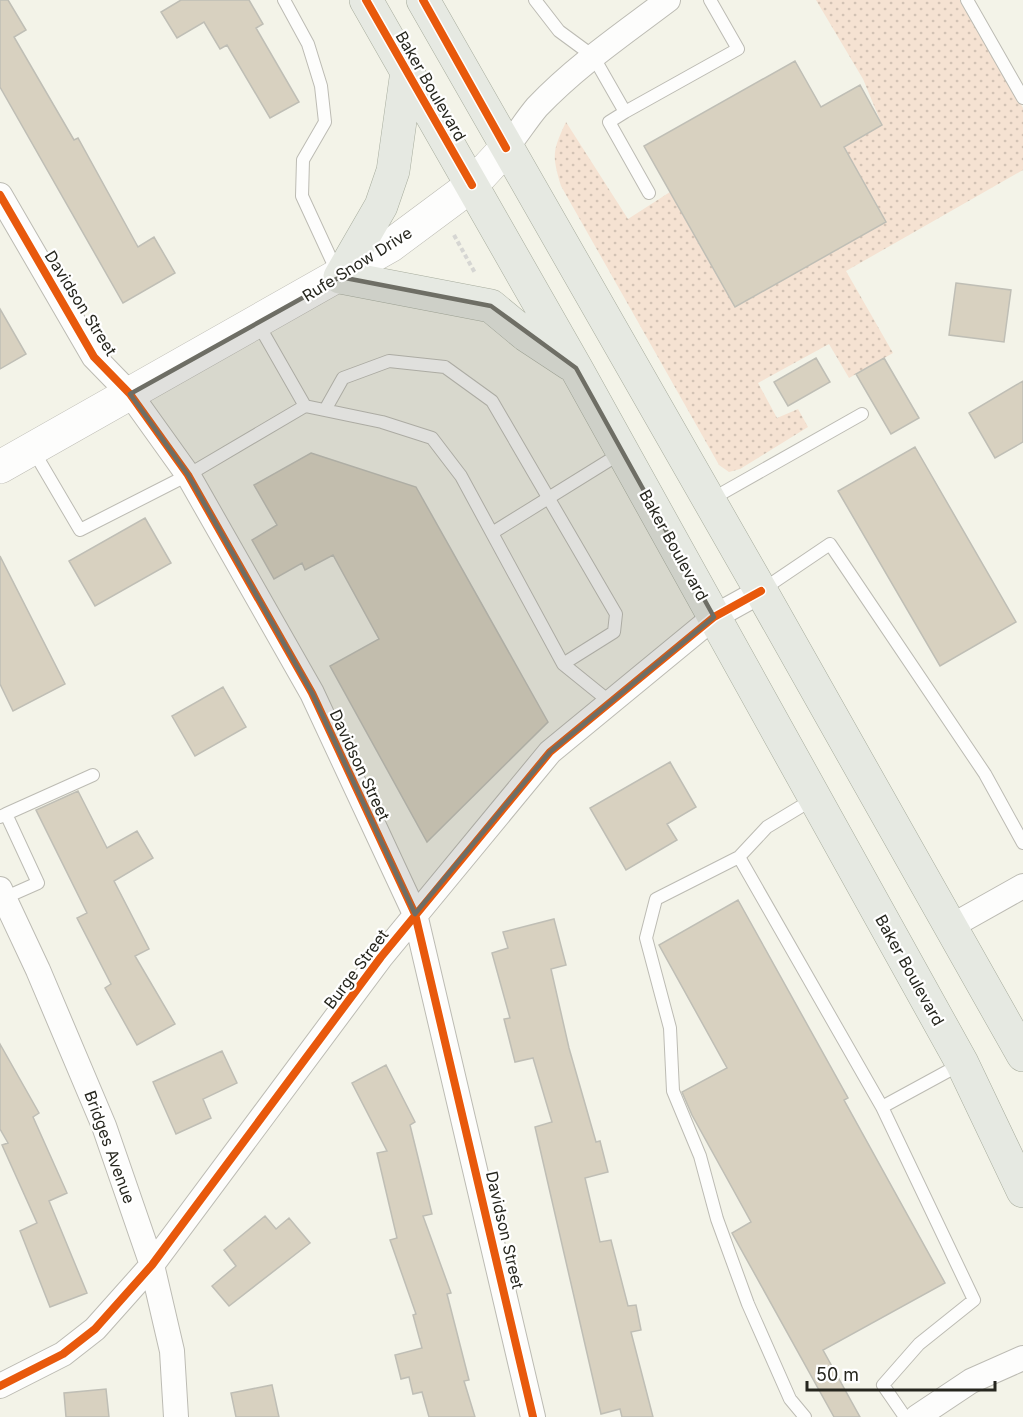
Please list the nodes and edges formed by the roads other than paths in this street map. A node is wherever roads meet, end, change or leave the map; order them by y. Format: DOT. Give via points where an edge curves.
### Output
graph roads {
  1 [pos="284,0"];
  2 [pos="366,0"];
  3 [pos="423,0"];
  4 [pos="535,0"];
  5 [pos="668,0"];
  6 [pos="710,0"];
  7 [pos="967,0"];
  8 [pos="593,56"];
  9 [pos="407,71"];
  10 [pos="1023,98"];
  11 [pos="625,112"];
  12 [pos="506,148"];
  13 [pos="472,185"];
  14 [pos="649,193"];
  15 [pos="0,195"];
  16 [pos="340,277"];
  17 [pos="257,322"];
  18 [pos="576,368"];
  19 [pos="130,394"];
  20 [pos="305,406"];
  21 [pos="325,410"];
  22 [pos="862,414"];
  23 [pos="32,449"];
  24 [pos="622,452"];
  25 [pos="0,467"];
  26 [pos="188,476"];
  27 [pos="549,497"];
  28 [pos="709,501"];
  29 [pos="492,533"];
  30 [pos="761,591"];
  31 [pos="714,617"];
  32 [pos="563,664"];
  33 [pos="610,702"];
  34 [pos="93,775"];
  35 [pos="815,798"];
  36 [pos="3,815"];
  37 [pos="1023,843"];
  38 [pos="739,857"];
  39 [pos="1023,886"];
  40 [pos="2,894"];
  41 [pos="415,914"];
  42 [pos="950,927"];
  43 [pos="1023,1055"];
  44 [pos="962,1063"];
  45 [pos="882,1107"];
  46 [pos="1023,1191"];
  47 [pos="152,1265"];
  48 [pos="1023,1358"];
  49 [pos="0,1386"];
  50 [pos="176,1417"];
  51 [pos="533,1417"];
  52 [pos="805,1417"];
  53 [pos="905,1417"];
  54 [pos="917,1417"];
  1 -- 16 [label="lane" via="308,44 321,86 325,122 303,160 302,196"];
  2 -- 9 [label="main road, Baker Boulevard"];
  3 -- 12 [label="main road"];
  4 -- 8 [label="lane" via="558,31"];
  5 -- 8 [label="street, Rufe Snow Drive"];
  6 -- 11 [label="lane" via="738,49"];
  7 -- 10 [label="lane"];
  8 -- 11 [label="lane"];
  8 -- 12 [label="street, Rufe Snow Drive" via="536,109"];
  9 -- 13 [label="main road, Baker Boulevard"];
  9 -- 16 [label="main road" via="393,171 381,206"];
  11 -- 14 [label="lane" via="609,122"];
  12 -- 13 [label="main road, Rufe Snow Drive"];
  12 -- 28 [label="main road"];
  13 -- 16 [label="main road, Rufe Snow Drive" via="390,246"];
  13 -- 18 [label="main road, Baker Boulevard"];
  15 -- 19 [label="street, Davidson Street" via="94,357"];
  16 -- 17 [label="main road, Rufe Snow Drive"];
  16 -- 18 [label="main road" via="491,306"];
  17 -- 19 [label="main road, Rufe Snow Drive"];
  17 -- 20 [label="lane"];
  18 -- 24 [label="main road, Baker Boulevard"];
  19 -- 23 [label="main road, Rufe Snow Drive"];
  19 -- 26 [label="street, Davidson Street"];
  20 -- 21 [label="lane"];
  20 -- 26 [label="lane"];
  21 -- 27 [label="lane" via="343,378 389,362 445,367 492,401"];
  21 -- 29 [label="lane" via="432,438 461,476"];
  22 -- 28 [label="lane"];
  23 -- 25 [label="main road, Rufe Snow Drive"];
  23 -- 26 [label="lane" via="80,530"];
  24 -- 27 [label="lane"];
  24 -- 31 [label="main road, Baker Boulevard"];
  26 -- 41 [label="street, Davidson Street" via="312,693"];
  27 -- 29 [label="lane"];
  27 -- 32 [label="lane" via="616,615 614,632"];
  28 -- 30 [label="main road"];
  29 -- 32 [label="lane"];
  30 -- 31 [label="street, Burge Street"];
  30 -- 37 [label="lane" via="830,544 985,774"];
  30 -- 42 [label="main road"];
  31 -- 33 [label="street, Burge Street"];
  31 -- 35 [label="main road, Baker Boulevard"];
  32 -- 33 [label="lane"];
  33 -- 41 [label="street, Burge Street" via="550,752"];
  34 -- 36 [label="lane"];
  35 -- 38 [label="lane" via="767,828"];
  35 -- 44 [label="main road, Baker Boulevard"];
  36 -- 40 [label="lane" via="38,883"];
  38 -- 45 [label="lane"];
  38 -- 52 [label="lane" via="656,899 646,938 670,1028 673,1091 700,1156 717,1219 748,1304 790,1399"];
  39 -- 42 [label="street"];
  40 -- 47 [label="street, Bridges Avenue" via="104,1126"];
  41 -- 47 [label="street, Burge Street"];
  41 -- 51 [label="street, Davidson Street"];
  42 -- 43 [label="main road"];
  44 -- 45 [label="lane"];
  44 -- 46 [label="main road, Baker Boulevard"];
  45 -- 53 [label="lane" via="974,1300 920,1344 883,1385"];
  47 -- 49 [label="street, Burge Street" via="95,1329 63,1354"];
  47 -- 50 [label="street, Bridges Avenue" via="172,1351"];
  48 -- 54 [label="street" via="972,1382"];
}
